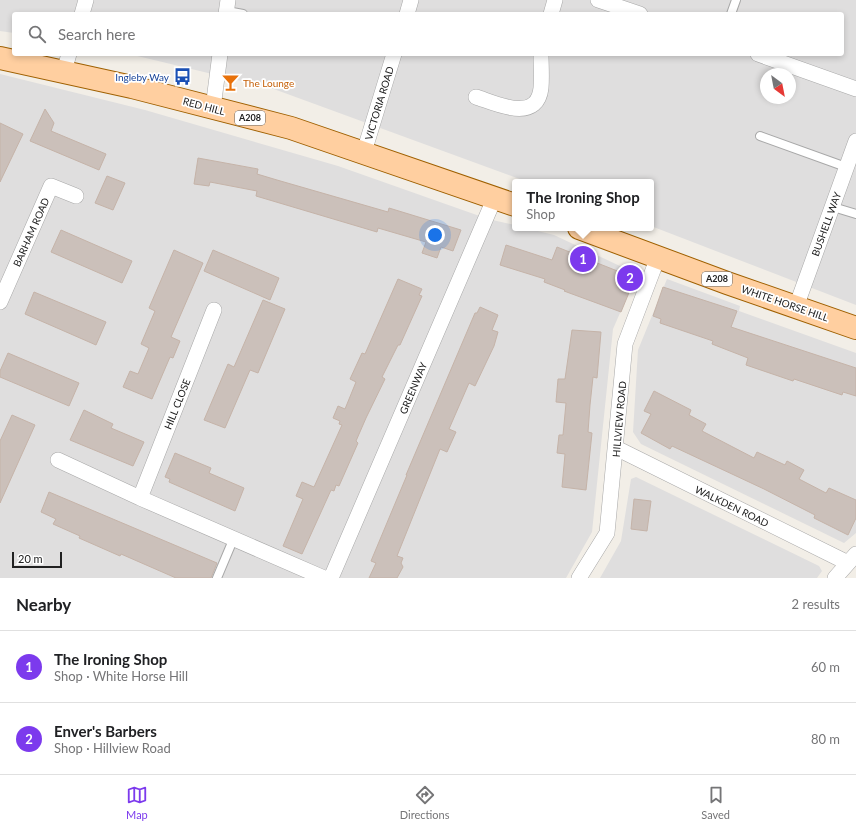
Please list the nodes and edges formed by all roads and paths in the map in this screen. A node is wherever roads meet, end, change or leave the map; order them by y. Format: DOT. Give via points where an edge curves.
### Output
graph roads {
  1 [pos="86,0"];
  2 [pos="411,0"];
  3 [pos="555,0"];
  4 [pos="598,0"];
  5 [pos="736,0"];
  6 [pos="227,8"];
  7 [pos="83,12"];
  8 [pos="238,12"];
  9 [pos="408,12"];
  10 [pos="552,12"];
  11 [pos="634,12"];
  12 [pos="732,12"];
  13 [pos="220,56"];
  14 [pos="393,56"];
  15 [pos="541,56"];
  16 [pos="764,56"];
  17 [pos="0,58"];
  18 [pos="67,63"];
  19 [pos="856,89"];
  20 [pos="476,96"];
  21 [pos="213,108"];
  22 [pos="760,136"];
  23 [pos="856,143"];
  24 [pos="364,152"];
  25 [pos="846,167"];
  26 [pos="76,196"];
  27 [pos="505,201"];
  28 [pos="833,207"];
  29 [pos="856,214"];
  30 [pos="587,231"];
  31 [pos="658,257"];
  32 [pos="0,301"];
  33 [pos="796,307"];
  34 [pos="214,310"];
  35 [pos="856,328"];
  36 [pos="616,448"];
  37 [pos="58,460"];
  38 [pos="140,498"];
  39 [pos="233,540"];
  40 [pos="852,559"];
  41 [pos="217,578"];
  42 [pos="324,578"];
  43 [pos="331,578"];
  44 [pos="579,578"];
  45 [pos="835,578"];
  1 -- 7 [label="street"];
  2 -- 9 [label="street"];
  3 -- 10 [label="street"];
  4 -- 11 [label="street"];
  5 -- 12 [label="lane"];
  6 -- 8 [label="lane"];
  13 -- 21 [label="street"];
  14 -- 24 [label="street, VICTORIA ROAD"];
  15 -- 20 [label="street" via="539,97 528,107 513,110"];
  16 -- 19 [label="street"];
  17 -- 18 [label="main road, RED HILL / A208"];
  18 -- 21 [label="main road, RED HILL / A208"];
  21 -- 24 [label="main road, RED HILL / A208" via="291,128"];
  22 -- 25 [label="lane"];
  23 -- 25 [label="street, BUSHELL WAY"];
  24 -- 27 [label="main road, RED HILL / A208"];
  25 -- 28 [label="street, BUSHELL WAY"];
  26 -- 32 [label="street, BARHAM ROAD" via="51,186"];
  27 -- 43 [label="street, GREENWAY"];
  28 -- 29 [label="lane"];
  28 -- 33 [label="street, BUSHELL WAY"];
  30 -- 31 [label="main road, WHITE HORSE HILL / A208"];
  31 -- 33 [label="main road, WHITE HORSE HILL / A208"];
  31 -- 36 [label="street, HILLVIEW ROAD" via="625,344"];
  33 -- 35 [label="main road, WHITE HORSE HILL / A208"];
  34 -- 38 [label="street, HILL CLOSE"];
  36 -- 40 [label="street, WALKDEN ROAD"];
  36 -- 44 [label="street, HILLVIEW ROAD" via="607,533"];
  37 -- 38 [label="street"];
  38 -- 39 [label="street"];
  39 -- 41 [label="lane"];
  39 -- 42 [label="street"];
  40 -- 45 [label="street"];
}
